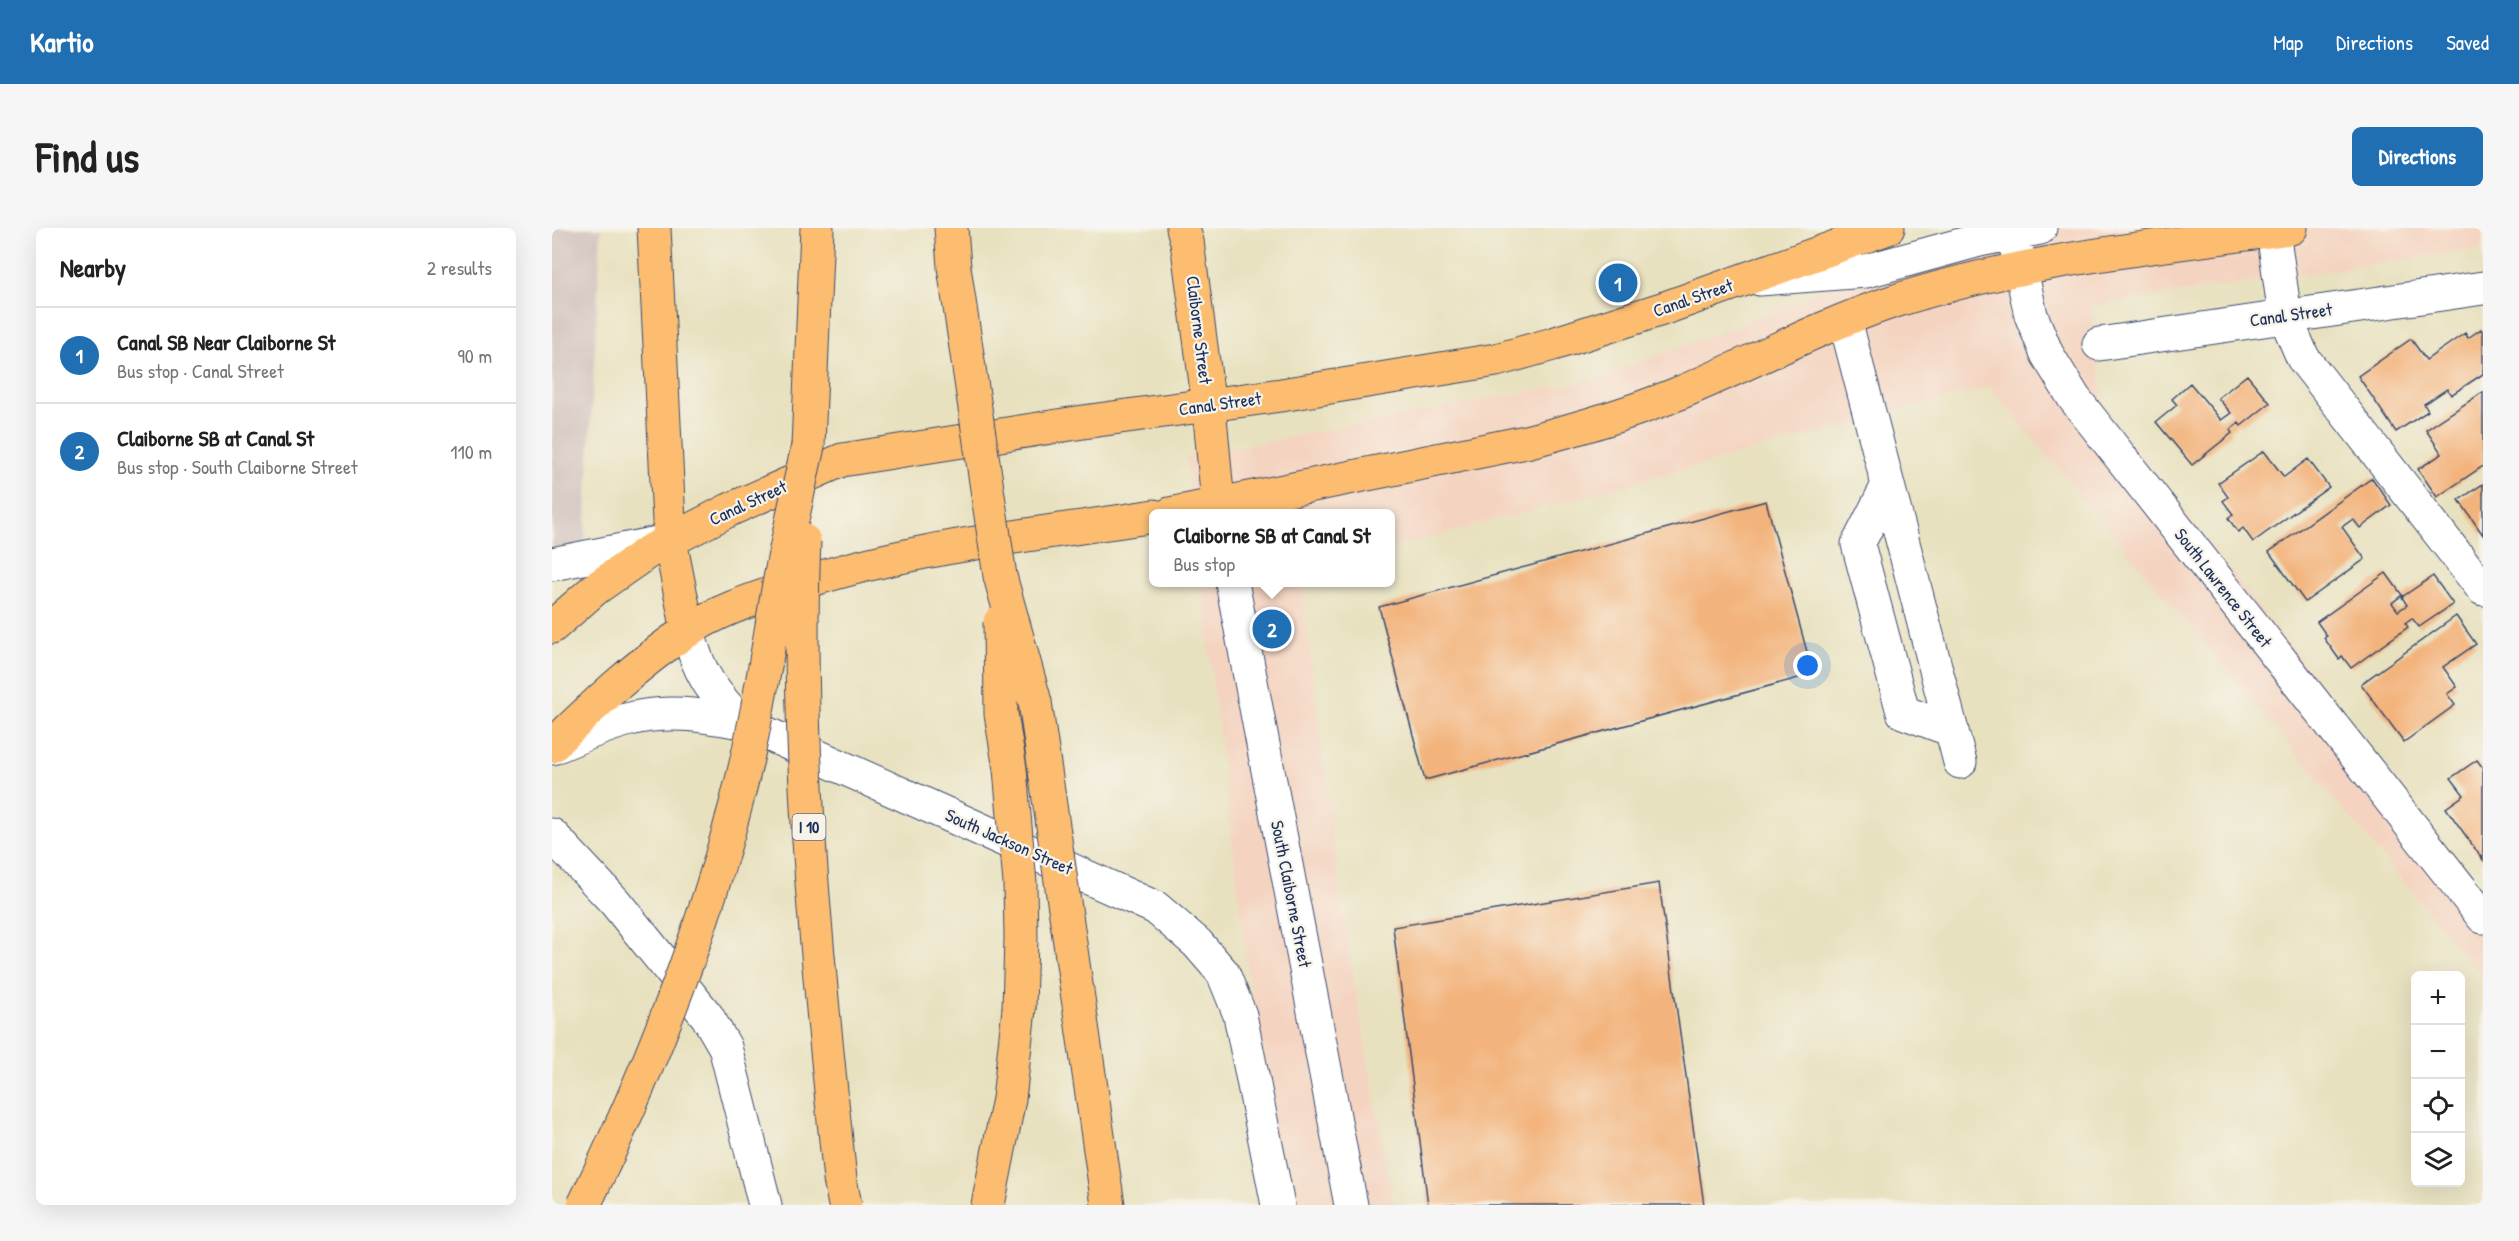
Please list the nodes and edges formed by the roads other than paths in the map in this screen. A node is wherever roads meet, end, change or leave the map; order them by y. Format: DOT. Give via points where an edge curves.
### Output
graph roads {
  1 [pos="654,228"];
  2 [pos="817,228"];
  3 [pos="951,228"];
  4 [pos="1888,228"];
  5 [pos="2282,229"];
  6 [pos="2026,230"];
  7 [pos="1185,233"];
  8 [pos="2020,269"];
  9 [pos="1747,280"];
  10 [pos="2483,288"];
  11 [pos="2285,316"];
  12 [pos="1845,320"];
  13 [pos="2099,344"];
  14 [pos="1209,406"];
  15 [pos="808,446"];
  16 [pos="1888,485"];
  17 [pos="1219,509"];
  18 [pos="1149,517"];
  19 [pos="670,541"];
  20 [pos="552,564"];
  21 [pos="1000,576"];
  22 [pos="1233,587"];
  23 [pos="2483,589"];
  24 [pos="552,627"];
  25 [pos="688,631"];
  26 [pos="741,722"];
  27 [pos="1952,730"];
  28 [pos="552,747"];
  29 [pos="1960,762"];
  30 [pos="552,835"];
  31 [pos="2483,917"];
  32 [pos="584,1205"];
  33 [pos="765,1205"];
  34 [pos="845,1205"];
  35 [pos="988,1205"];
  36 [pos="1108,1205"];
  37 [pos="1278,1205"];
  38 [pos="1351,1205"];
  1 -- 19 [label="main road, South Jackson Street"];
  2 -- 15 [label="main road, I 10"];
  3 -- 21 [label="main road, bridge"];
  4 -- 9 [label="main road, Canal Street"];
  5 -- 8 [label="main road"];
  5 -- 11 [label="street"];
  6 -- 8 [label="street, South Lawrence Street"];
  6 -- 9 [label="street" via="1866,271"];
  7 -- 14 [label="main road, Claiborne Street"];
  8 -- 12 [label="main road" via="1939,287"];
  8 -- 31 [label="street, South Lawrence Street" via="2031,315 2047,354 2074,398"];
  9 -- 14 [label="main road, Canal Street" via="1616,325 1496,360"];
  10 -- 11 [label="street, Canal Street"];
  11 -- 13 [label="street, Canal Street"];
  11 -- 23 [label="street" via="2303,358"];
  12 -- 16 [label="street"];
  12 -- 17 [label="main road" via="1675,394 1571,430"];
  14 -- 17 [label="main road, Claiborne Street"];
  14 -- 19 [label="main road, Canal Street" via="842,460"];
  15 -- 32 [label="main road, bridge" via="752,737 714,881 660,1038"];
  15 -- 34 [label="main road, I 10, bridge" via="803,565 804,736 814,933"];
  16 -- 27 [label="street"];
  16 -- 27 [label="street" via="1858,544 1903,712"];
  18 -- 25 [label="main road" via="962,544 857,566 771,593"];
  19 -- 20 [label="street, Canal Street"];
  19 -- 24 [label="main road" via="628,565"];
  19 -- 25 [label="main road, South Jackson Street"];
  21 -- 35 [label="main road, bridge" via="1001,714 1010,769 1021,938 1019,1009 1009,1099"];
  21 -- 36 [label="main road, bridge" via="1035,702"];
  22 -- 38 [label="street, South Claiborne Street"];
  25 -- 26 [label="street, South Jackson Street" via="702,674"];
  25 -- 28 [label="main road" via="601,699"];
  26 -- 28 [label="street" via="693,714 649,716 626,720"];
  26 -- 37 [label="street, South Jackson Street" via="1156,908 1197,943 1223,973 1240,1015"];
  27 -- 29 [label="street"];
  30 -- 33 [label="street" via="615,902 707,1016 725,1047"];
}
